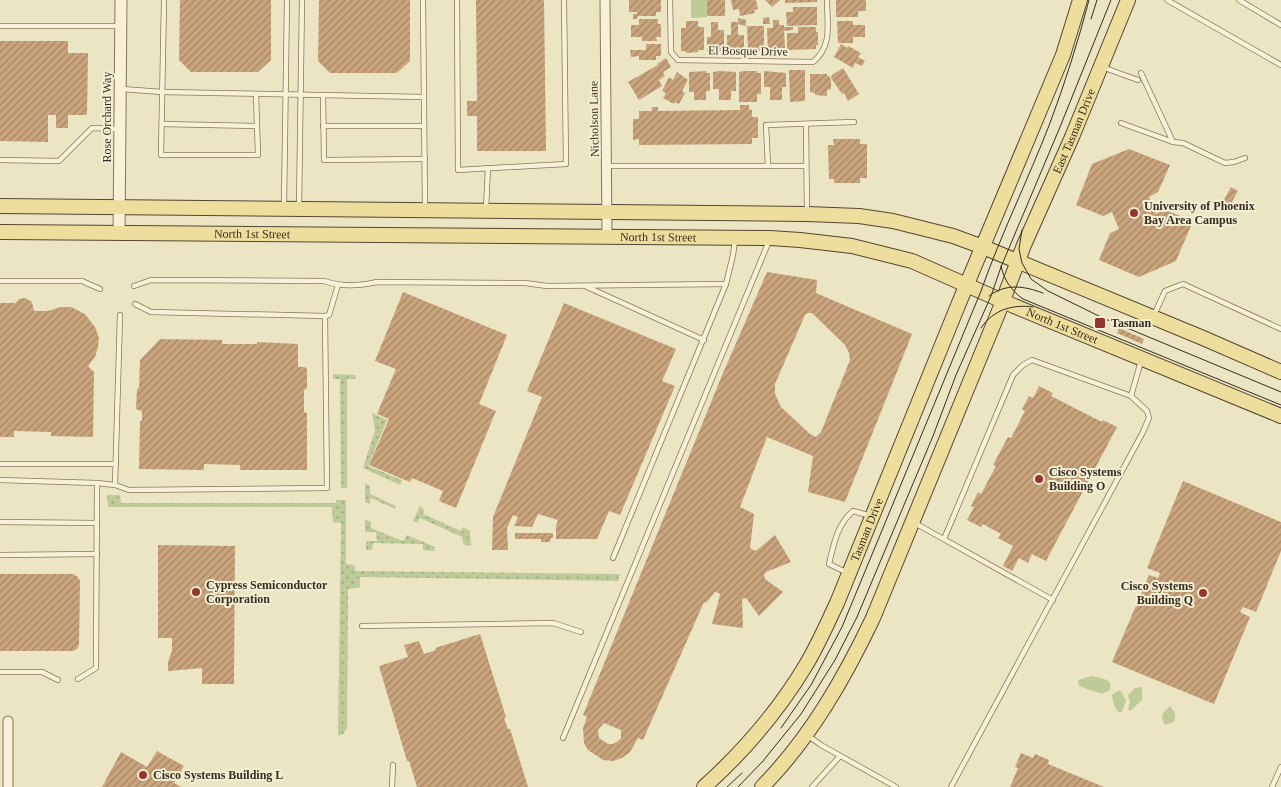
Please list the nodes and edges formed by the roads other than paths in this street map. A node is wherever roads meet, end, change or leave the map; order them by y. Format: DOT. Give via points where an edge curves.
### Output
graph roads {
  1 [pos="121,0"];
  2 [pos="164,0"];
  3 [pos="287,0"];
  4 [pos="302,0"];
  5 [pos="423,0"];
  6 [pos="457,0"];
  7 [pos="564,0"];
  8 [pos="605,0"];
  9 [pos="670,0"];
  10 [pos="827,0"];
  11 [pos="1080,0"];
  12 [pos="1128,0"];
  13 [pos="1167,0"];
  14 [pos="1239,0"];
  15 [pos="1281,25"];
  16 [pos="0,26"];
  17 [pos="121,26"];
  18 [pos="1281,65"];
  19 [pos="1101,66"];
  20 [pos="1141,73"];
  21 [pos="1138,80"];
  22 [pos="121,89"];
  23 [pos="162,92"];
  24 [pos="256,94"];
  25 [pos="286,94"];
  26 [pos="301,95"];
  27 [pos="323,95"];
  28 [pos="424,97"];
  29 [pos="854,122"];
  30 [pos="1121,122"];
  31 [pos="162,124"];
  32 [pos="806,125"];
  33 [pos="257,126"];
  34 [pos="323,126"];
  35 [pos="424,126"];
  36 [pos="120,129"];
  37 [pos="1173,142"];
  38 [pos="1245,158"];
  39 [pos="425,159"];
  40 [pos="0,160"];
  41 [pos="607,166"];
  42 [pos="768,166"];
  43 [pos="806,166"];
  44 [pos="488,168"];
  45 [pos="0,206"];
  46 [pos="120,206"];
  47 [pos="284,208"];
  48 [pos="299,208"];
  49 [pos="425,209"];
  50 [pos="486,210"];
  51 [pos="607,211"];
  52 [pos="807,214"];
  53 [pos="0,232"];
  54 [pos="119,233"];
  55 [pos="607,237"];
  56 [pos="735,238"];
  57 [pos="770,238"];
  58 [pos="983,247"];
  59 [pos="1018,262"];
  60 [pos="0,281"];
  61 [pos="726,284"];
  62 [pos="338,285"];
  63 [pos="583,285"];
  64 [pos="967,285"];
  65 [pos="134,286"];
  66 [pos="100,289"];
  67 [pos="1003,301"];
  68 [pos="135,304"];
  69 [pos="120,315"];
  70 [pos="325,316"];
  71 [pos="1153,317"];
  72 [pos="1281,329"];
  73 [pos="704,340"];
  74 [pos="1142,359"];
  75 [pos="1281,372"];
  76 [pos="1131,396"];
  77 [pos="1281,416"];
  78 [pos="0,464"];
  79 [pos="116,464"];
  80 [pos="0,480"];
  81 [pos="97,483"];
  82 [pos="115,485"];
  83 [pos="873,517"];
  84 [pos="0,522"];
  85 [pos="912,522"];
  86 [pos="97,523"];
  87 [pos="944,539"];
  88 [pos="96,554"];
  89 [pos="0,555"];
  90 [pos="613,558"];
  91 [pos="849,574"];
  92 [pos="1053,600"];
  93 [pos="362,626"];
  94 [pos="581,632"];
  95 [pos="0,672"];
  96 [pos="78,679"];
  97 [pos="58,680"];
  98 [pos="8,721"];
  99 [pos="806,734"];
  100 [pos="563,738"];
  101 [pos="840,756"];
  102 [pos="393,765"];
  103 [pos="1281,767"];
  104 [pos="8,787"];
  105 [pos="392,787"];
  106 [pos="704,787"];
  107 [pos="762,787"];
  108 [pos="812,787"];
  109 [pos="896,787"];
  110 [pos="952,787"];
  111 [pos="1272,787"];
  1 -- 17 [label="street, Rose Orchard Way"];
  2 -- 23 [label="lane"];
  3 -- 25 [label="lane"];
  4 -- 26 [label="lane"];
  5 -- 28 [label="lane"];
  6 -- 44 [label="lane" via="458,170"];
  7 -- 44 [label="lane" via="566,164"];
  8 -- 41 [label="street, Nicholson Lane"];
  9 -- 10 [label="lane, El Bosque Drive" via="671,52 678,60 813,62 826,46"];
  11 -- 58 [label="main road" via="1063,55"];
  12 -- 19 [label="main road, East Tasman Drive"];
  13 -- 18 [label="lane"];
  14 -- 15 [label="lane"];
  16 -- 17 [label="lane"];
  17 -- 22 [label="street, Rose Orchard Way"];
  19 -- 21 [label="lane"];
  19 -- 59 [label="main road, East Tasman Drive"];
  20 -- 37 [label="lane"];
  22 -- 23 [label="lane"];
  22 -- 36 [label="street, Rose Orchard Way"];
  23 -- 24 [label="lane"];
  23 -- 31 [label="lane"];
  24 -- 25 [label="lane"];
  24 -- 33 [label="lane"];
  25 -- 26 [label="lane"];
  25 -- 47 [label="lane"];
  26 -- 27 [label="lane"];
  26 -- 48 [label="lane"];
  27 -- 28 [label="lane"];
  27 -- 34 [label="lane"];
  28 -- 35 [label="lane"];
  29 -- 32 [label="lane"];
  30 -- 37 [label="lane"];
  31 -- 33 [label="lane"];
  31 -- 33 [label="lane" via="161,155 258,155"];
  32 -- 42 [label="lane" via="766,126"];
  32 -- 43 [label="lane"];
  34 -- 35 [label="lane"];
  34 -- 39 [label="lane" via="324,160"];
  35 -- 39 [label="lane"];
  36 -- 40 [label="lane" via="92,128 59,160"];
  36 -- 46 [label="street, Rose Orchard Way"];
  37 -- 38 [label="lane" via="1184,143 1225,163"];
  39 -- 49 [label="lane"];
  41 -- 42 [label="lane"];
  41 -- 51 [label="street, Nicholson Lane"];
  42 -- 43 [label="lane"];
  43 -- 52 [label="lane"];
  44 -- 50 [label="lane"];
  45 -- 46 [label="main road"];
  46 -- 47 [label="main road"];
  46 -- 54 [label="street, Rose Orchard Way"];
  47 -- 48 [label="main road"];
  48 -- 49 [label="main road"];
  49 -- 50 [label="main road"];
  50 -- 51 [label="main road"];
  51 -- 52 [label="main road"];
  51 -- 55 [label="street, Nicholson Lane"];
  52 -- 58 [label="main road" via="893,221"];
  53 -- 54 [label="main road, North 1st Street"];
  54 -- 55 [label="main road, North 1st Street"];
  55 -- 56 [label="main road, North 1st Street"];
  56 -- 57 [label="main road, North 1st Street"];
  56 -- 61 [label="lane"];
  57 -- 64 [label="main road, North 1st Street" via="825,242 877,252 912,261"];
  57 -- 100 [label="lane"];
  58 -- 59 [label="main road"];
  58 -- 64 [label="main road, Tasman Drive"];
  59 -- 67 [label="main road"];
  59 -- 71 [label="main road"];
  60 -- 66 [label="lane" via="82,281"];
  61 -- 63 [label="lane"];
  61 -- 73 [label="lane"];
  62 -- 63 [label="lane" via="377,282"];
  62 -- 65 [label="lane" via="324,281 151,280"];
  62 -- 70 [label="lane" via="329,315"];
  63 -- 73 [label="lane"];
  64 -- 67 [label="main road, North 1st Street"];
  64 -- 83 [label="main road, Tasman Drive"];
  67 -- 74 [label="main road, North 1st Street"];
  67 -- 85 [label="main road"];
  68 -- 70 [label="lane" via="151,312"];
  69 -- 79 [label="lane"];
  70 -- 82 [label="lane" via="327,488 129,490"];
  71 -- 72 [label="lane" via="1166,291 1184,284"];
  71 -- 75 [label="main road"];
  73 -- 90 [label="lane"];
  74 -- 76 [label="lane"];
  74 -- 77 [label="main road, North 1st Street"];
  76 -- 87 [label="lane" via="1032,360 1023,365 1014,374"];
  76 -- 92 [label="lane" via="1143,406 1149,418"];
  78 -- 79 [label="lane"];
  79 -- 82 [label="lane"];
  80 -- 81 [label="lane"];
  81 -- 82 [label="lane"];
  81 -- 86 [label="lane"];
  83 -- 91 [label="main road, Tasman Drive"];
  83 -- 91 [label="lane" via="853,511 836,534 829,564"];
  84 -- 86 [label="lane"];
  85 -- 87 [label="lane"];
  85 -- 99 [label="main road" via="857,651"];
  86 -- 88 [label="lane"];
  87 -- 92 [label="lane"];
  88 -- 89 [label="lane"];
  88 -- 96 [label="lane" via="96,668"];
  91 -- 106 [label="main road, Tasman Drive" via="801,673 764,724"];
  92 -- 110 [label="lane"];
  93 -- 94 [label="lane" via="553,623"];
  95 -- 97 [label="lane" via="42,672"];
  98 -- 104 [label="street"];
  99 -- 101 [label="lane"];
  99 -- 107 [label="main road"];
  101 -- 108 [label="lane"];
  101 -- 109 [label="lane"];
  102 -- 105 [label="lane"];
  103 -- 111 [label="lane"];
}
